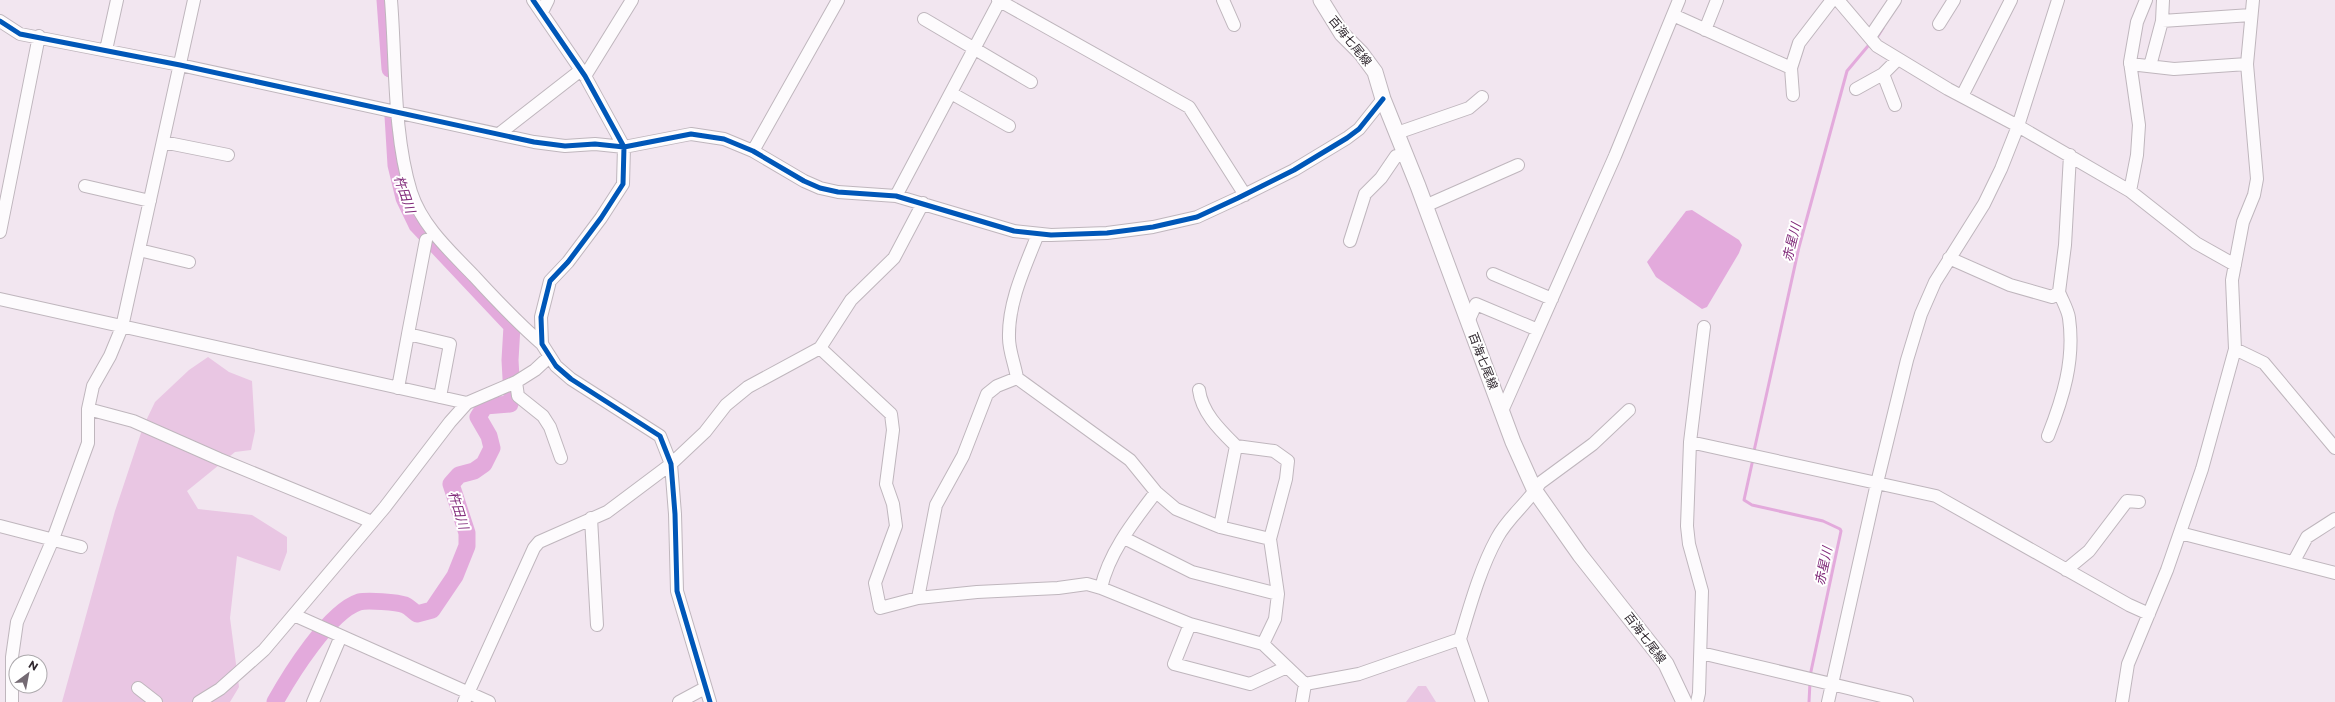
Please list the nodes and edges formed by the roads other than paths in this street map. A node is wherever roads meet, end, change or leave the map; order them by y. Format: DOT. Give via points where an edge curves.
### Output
graph roads {
  1 [pos="116,0"];
  2 [pos="194,0"];
  3 [pos="391,0"];
  4 [pos="533,0"];
  5 [pos="548,0"];
  6 [pos="632,0"];
  7 [pos="838,0"];
  8 [pos="999,0"];
  9 [pos="1222,0"];
  10 [pos="1321,0"];
  11 [pos="1679,0"];
  12 [pos="1717,0"];
  13 [pos="1832,0"];
  14 [pos="1838,0"];
  15 [pos="1895,0"];
  16 [pos="1954,0"];
  17 [pos="2011,0"];
  18 [pos="2058,0"];
  19 [pos="2146,0"];
  20 [pos="2163,0"];
  21 [pos="2253,0"];
  22 [pos="542,12"];
  23 [pos="1673,15"];
  24 [pos="2251,15"];
  25 [pos="924,19"];
  26 [pos="0,21"];
  27 [pos="2162,21"];
  28 [pos="1939,24"];
  29 [pos="1234,25"];
  30 [pos="1705,30"];
  31 [pos="39,36"];
  32 [pos="1870,37"];
  33 [pos="974,48"];
  34 [pos="106,50"];
  35 [pos="1898,59"];
  36 [pos="2130,64"];
  37 [pos="2247,64"];
  38 [pos="180,65"];
  39 [pos="2150,66"];
  40 [pos="1791,68"];
  41 [pos="583,73"];
  42 [pos="1883,74"];
  43 [pos="1031,82"];
  44 [pos="1856,89"];
  45 [pos="951,94"];
  46 [pos="1793,95"];
  47 [pos="1962,96"];
  48 [pos="1482,98"];
  49 [pos="1382,99"];
  50 [pos="1895,105"];
  51 [pos="399,112"];
  52 [pos="1009,126"];
  53 [pos="2018,126"];
  54 [pos="1397,133"];
  55 [pos="499,134"];
  56 [pos="163,142"];
  57 [pos="624,147"];
  58 [pos="753,151"];
  59 [pos="228,155"];
  60 [pos="2070,155"];
  61 [pos="1406,156"];
  62 [pos="1518,165"];
  63 [pos="85,186"];
  64 [pos="2130,190"];
  65 [pos="1245,195"];
  66 [pos="896,196"];
  67 [pos="150,201"];
  68 [pos="923,202"];
  69 [pos="1425,206"];
  70 [pos="0,232"];
  71 [pos="1038,234"];
  72 [pos="426,240"];
  73 [pos="1350,241"];
  74 [pos="139,250"];
  75 [pos="1949,258"];
  76 [pos="188,262"];
  77 [pos="2235,265"];
  78 [pos="1493,274"];
  79 [pos="2059,292"];
  80 [pos="0,299"];
  81 [pos="1552,299"];
  82 [pos="1468,322"];
  83 [pos="122,327"];
  84 [pos="1704,327"];
  85 [pos="1538,330"];
  86 [pos="408,334"];
  87 [pos="542,344"];
  88 [pos="820,348"];
  89 [pos="2235,349"];
  90 [pos="548,357"];
  91 [pos="1017,378"];
  92 [pos="512,384"];
  93 [pos="398,388"];
  94 [pos="1199,390"];
  95 [pos="440,397"];
  96 [pos="467,403"];
  97 [pos="88,409"];
  98 [pos="1629,410"];
  99 [pos="1502,411"];
  100 [pos="2048,436"];
  101 [pos="1690,442"];
  102 [pos="1236,446"];
  103 [pos="2335,447"];
  104 [pos="562,458"];
  105 [pos="672,464"];
  106 [pos="1877,484"];
  107 [pos="1535,491"];
  108 [pos="1156,492"];
  109 [pos="2139,502"];
  110 [pos="590,518"];
  111 [pos="2335,519"];
  112 [pos="372,522"];
  113 [pos="0,526"];
  114 [pos="1220,527"];
  115 [pos="2180,533"];
  116 [pos="1124,538"];
  117 [pos="53,539"];
  118 [pos="1270,539"];
  119 [pos="81,547"];
  120 [pos="2294,561"];
  121 [pos="2066,570"];
  122 [pos="2335,572"];
  123 [pos="1101,588"];
  124 [pos="1278,594"];
  125 [pos="918,598"];
  126 [pos="2149,614"];
  127 [pos="294,615"];
  128 [pos="1190,624"];
  129 [pos="597,625"];
  130 [pos="332,632"];
  131 [pos="1460,639"];
  132 [pos="1263,644"];
  133 [pos="1701,653"];
  134 [pos="1287,667"];
  135 [pos="1305,684"];
  136 [pos="1832,684"];
  137 [pos="138,688"];
  138 [pos="705,688"];
  139 [pos="466,697"];
  140 [pos="12,702"];
  141 [pos="156,702"];
  142 [pos="199,702"];
  143 [pos="313,702"];
  144 [pos="489,702"];
  145 [pos="678,702"];
  146 [pos="710,702"];
  147 [pos="1302,702"];
  148 [pos="1482,702"];
  149 [pos="1684,702"];
  150 [pos="1697,702"];
  151 [pos="1828,702"];
  152 [pos="1907,702"];
  153 [pos="2122,702"];
  1 -- 34 [label="street"];
  2 -- 38 [label="street"];
  3 -- 51 [label="street"];
  4 -- 22 [label="street"];
  5 -- 22 [label="street"];
  6 -- 41 [label="street"];
  7 -- 58 [label="street"];
  8 -- 33 [label="street"];
  8 -- 65 [label="street" via="1189,107"];
  9 -- 29 [label="street"];
  10 -- 49 [label="main road, 百海七尾線" via="1342,34 1375,72"];
  11 -- 23 [label="street"];
  12 -- 30 [label="street"];
  13 -- 40 [label="street" via="1799,43"];
  14 -- 32 [label="street"];
  15 -- 32 [label="street"];
  16 -- 28 [label="street"];
  17 -- 47 [label="street"];
  18 -- 53 [label="street"];
  19 -- 36 [label="street" via="2137,22"];
  20 -- 27 [label="street"];
  21 -- 24 [label="street"];
  22 -- 41 [label="street"];
  23 -- 30 [label="street"];
  23 -- 81 [label="street"];
  24 -- 27 [label="street"];
  24 -- 37 [label="street"];
  25 -- 33 [label="street"];
  26 -- 31 [label="street" via="20,34"];
  27 -- 39 [label="street"];
  30 -- 40 [label="street"];
  31 -- 34 [label="street"];
  31 -- 70 [label="street"];
  32 -- 35 [label="street" via="1877,46"];
  33 -- 43 [label="street"];
  33 -- 45 [label="street"];
  34 -- 38 [label="street"];
  35 -- 42 [label="street"];
  35 -- 47 [label="street"];
  36 -- 39 [label="street"];
  36 -- 64 [label="street" via="2139,125 2137,155"];
  37 -- 39 [label="street" via="2174,69"];
  37 -- 77 [label="street" via="2257,179 2254,195 2243,222"];
  38 -- 51 [label="street"];
  38 -- 56 [label="street"];
  40 -- 46 [label="street"];
  41 -- 55 [label="street"];
  41 -- 57 [label="street"];
  42 -- 44 [label="street"];
  42 -- 50 [label="street"];
  45 -- 52 [label="street"];
  45 -- 66 [label="street"];
  47 -- 53 [label="street"];
  48 -- 54 [label="street" via="1469,108"];
  49 -- 54 [label="main road, 百海七尾線"];
  49 -- 65 [label="street" via="1359,129 1348,138"];
  51 -- 55 [label="street"];
  51 -- 87 [label="street" via="403,159 412,193 427,224 518,324"];
  53 -- 60 [label="street"];
  53 -- 75 [label="street" via="1984,204"];
  54 -- 61 [label="main road, 百海七尾線"];
  55 -- 57 [label="street" via="564,146 595,144"];
  56 -- 59 [label="street"];
  56 -- 67 [label="street"];
  57 -- 58 [label="street" via="691,134 724,139"];
  57 -- 87 [label="street" via="623,184 601,218 548,286 541,317"];
  58 -- 66 [label="street" via="804,182 820,188 838,192"];
  60 -- 64 [label="street"];
  60 -- 79 [label="street" via="2065,245"];
  61 -- 69 [label="main road, 百海七尾線"];
  61 -- 73 [label="street" via="1396,156 1381,178 1365,194"];
  62 -- 69 [label="street"];
  63 -- 67 [label="street"];
  64 -- 77 [label="street" via="2196,243"];
  65 -- 71 [label="street" via="1197,217 1153,227 1107,233"];
  66 -- 68 [label="street"];
  67 -- 74 [label="street"];
  68 -- 71 [label="street" via="1014,231"];
  68 -- 88 [label="street" via="894,258 851,300"];
  69 -- 82 [label="main road, 百海七尾線"];
  71 -- 91 [label="street" via="1014,299 1010,321 1009,340"];
  72 -- 86 [label="street"];
  74 -- 76 [label="street"];
  74 -- 83 [label="street"];
  75 -- 79 [label="street" via="2010,285 2052,297"];
  75 -- 106 [label="street" via="1921,314 1907,360"];
  77 -- 89 [label="street" via="2232,280"];
  78 -- 81 [label="street"];
  79 -- 100 [label="street" via="2069,318 2069,366 2062,402"];
  80 -- 83 [label="street"];
  81 -- 85 [label="street"];
  82 -- 85 [label="street" via="1476,304"];
  82 -- 99 [label="main road, 百海七尾線"];
  83 -- 93 [label="street"];
  83 -- 97 [label="street" via="110,356 93,386"];
  84 -- 101 [label="street"];
  85 -- 99 [label="street"];
  86 -- 93 [label="street"];
  86 -- 95 [label="street" via="450,344"];
  87 -- 90 [label="street"];
  88 -- 105 [label="street" via="748,387 726,405 705,432"];
  88 -- 125 [label="street" via="892,414 893,430 886,484 893,504 896,526 876,583 880,608"];
  89 -- 103 [label="street" via="2264,363"];
  89 -- 115 [label="street" via="2202,469"];
  90 -- 92 [label="street" via="535,370"];
  90 -- 105 [label="street" via="571,379 660,436"];
  91 -- 108 [label="street" via="1130,460"];
  91 -- 125 [label="street" via="997,386 987,394 963,456 940,494"];
  92 -- 96 [label="street"];
  92 -- 104 [label="street" via="518,396 543,416"];
  93 -- 95 [label="street"];
  94 -- 102 [label="street" via="1200,400 1217,427"];
  95 -- 96 [label="street"];
  96 -- 112 [label="street"];
  97 -- 112 [label="street" via="133,421"];
  97 -- 117 [label="street" via="88,443"];
  98 -- 107 [label="street" via="1593,444 1540,482"];
  99 -- 107 [label="main road, 百海七尾線" via="1512,442"];
  101 -- 106 [label="street"];
  101 -- 133 [label="street" via="1687,526 1689,544 1702,591"];
  102 -- 114 [label="street"];
  102 -- 118 [label="street" via="1274,451 1288,461 1286,479"];
  105 -- 110 [label="street" via="607,512"];
  105 -- 138 [label="street" via="677,591"];
  106 -- 121 [label="street" via="1936,496"];
  106 -- 136 [label="street"];
  107 -- 131 [label="street" via="1514,513 1497,538"];
  107 -- 149 [label="main road, 百海七尾線" via="1580,555 1666,664"];
  108 -- 114 [label="street" via="1176,508"];
  108 -- 116 [label="street"];
  109 -- 121 [label="street" via="2127,501 2089,551"];
  110 -- 129 [label="street"];
  110 -- 139 [label="street" via="539,542 534,548"];
  111 -- 120 [label="street" via="2307,537"];
  112 -- 127 [label="street"];
  113 -- 117 [label="street"];
  114 -- 118 [label="street"];
  115 -- 120 [label="street"];
  115 -- 126 [label="street"];
  116 -- 123 [label="street" via="1105,569"];
  116 -- 124 [label="street" via="1192,572"];
  117 -- 119 [label="street"];
  117 -- 140 [label="street" via="17,622 12,657"];
  118 -- 124 [label="street"];
  120 -- 122 [label="street"];
  121 -- 126 [label="street"];
  123 -- 125 [label="street" via="1087,584"];
  123 -- 128 [label="street"];
  124 -- 132 [label="street" via="1275,619"];
  126 -- 153 [label="street" via="2128,664"];
  127 -- 130 [label="street"];
  127 -- 142 [label="street" via="264,650 220,689"];
  128 -- 132 [label="street"];
  128 -- 134 [label="street" via="1174,664 1250,684"];
  130 -- 139 [label="street"];
  130 -- 143 [label="street"];
  131 -- 135 [label="street" via="1359,674"];
  131 -- 148 [label="street"];
  132 -- 134 [label="street"];
  133 -- 136 [label="street"];
  133 -- 150 [label="street"];
  134 -- 135 [label="street"];
  135 -- 147 [label="street"];
  136 -- 151 [label="street"];
  136 -- 152 [label="street"];
  137 -- 141 [label="street"];
  138 -- 145 [label="street"];
  138 -- 146 [label="street"];
  139 -- 144 [label="street"];
}
